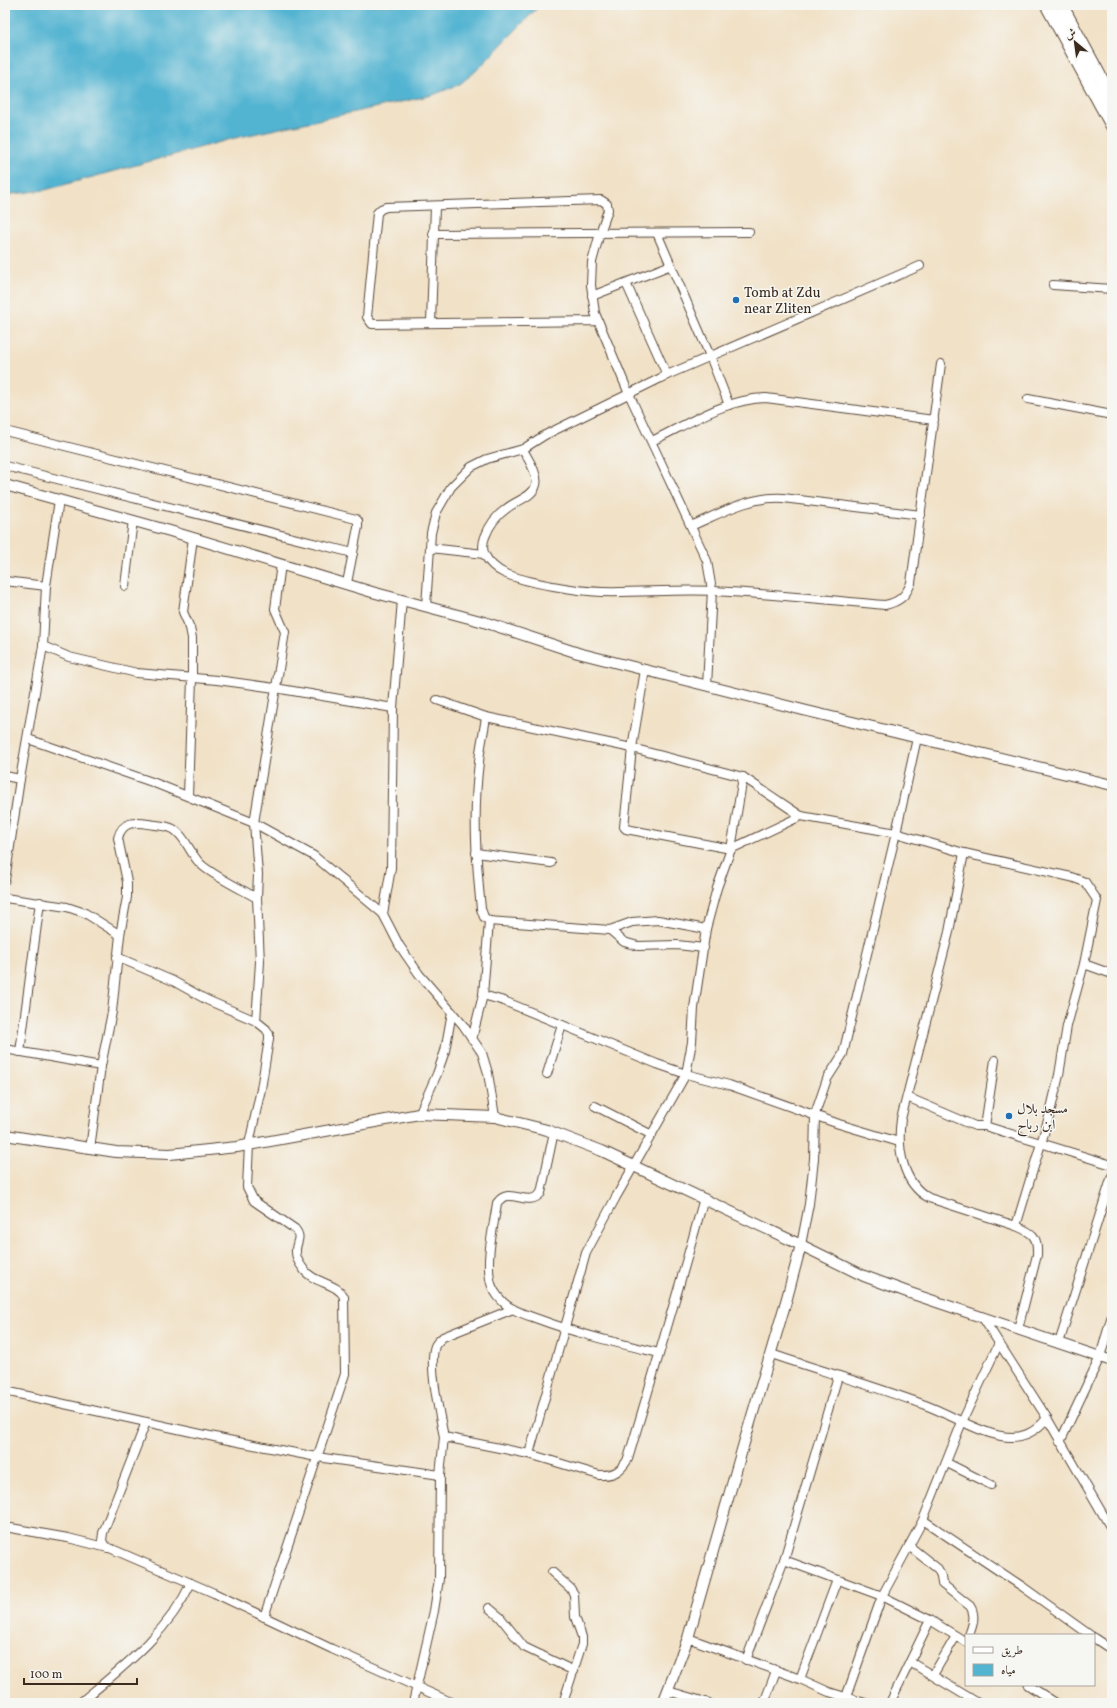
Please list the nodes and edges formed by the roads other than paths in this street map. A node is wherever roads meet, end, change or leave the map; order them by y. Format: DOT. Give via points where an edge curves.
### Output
graph roads {
  1 [pos="1047,5"];
  2 [pos="1061,5"];
  3 [pos="1112,99"];
  4 [pos="1112,126"];
  5 [pos="434,206"];
  6 [pos="749,232"];
  7 [pos="600,233"];
  8 [pos="657,233"];
  9 [pos="434,234"];
  10 [pos="671,265"];
  11 [pos="920,266"];
  12 [pos="626,283"];
  13 [pos="1053,285"];
  14 [pos="1112,289"];
  15 [pos="592,296"];
  16 [pos="598,321"];
  17 [pos="431,323"];
  18 [pos="710,356"];
  19 [pos="941,364"];
  20 [pos="667,375"];
  21 [pos="629,394"];
  22 [pos="1028,399"];
  23 [pos="729,404"];
  24 [pos="1112,415"];
  25 [pos="934,420"];
  26 [pos="5,431"];
  27 [pos="652,441"];
  28 [pos="523,449"];
  29 [pos="5,466"];
  30 [pos="5,487"];
  31 [pos="59,500"];
  32 [pos="921,515"];
  33 [pos="132,520"];
  34 [pos="692,526"];
  35 [pos="193,538"];
  36 [pos="430,548"];
  37 [pos="353,553"];
  38 [pos="484,554"];
  39 [pos="281,564"];
  40 [pos="5,581"];
  41 [pos="346,583"];
  42 [pos="46,586"];
  43 [pos="125,586"];
  44 [pos="712,590"];
  45 [pos="402,600"];
  46 [pos="426,606"];
  47 [pos="43,646"];
  48 [pos="644,670"];
  49 [pos="192,678"];
  50 [pos="707,686"];
  51 [pos="275,688"];
  52 [pos="437,700"];
  53 [pos="393,708"];
  54 [pos="486,716"];
  55 [pos="916,738"];
  56 [pos="28,739"];
  57 [pos="632,748"];
  58 [pos="5,776"];
  59 [pos="743,777"];
  60 [pos="20,779"];
  61 [pos="1112,785"];
  62 [pos="188,796"];
  63 [pos="801,816"];
  64 [pos="254,823"];
  65 [pos="896,833"];
  66 [pos="731,849"];
  67 [pos="476,853"];
  68 [pos="964,853"];
  69 [pos="551,863"];
  70 [pos="5,880"];
  71 [pos="5,898"];
  72 [pos="257,898"];
  73 [pos="40,902"];
  74 [pos="383,914"];
  75 [pos="489,921"];
  76 [pos="706,929"];
  77 [pos="610,930"];
  78 [pos="120,935"];
  79 [pos="704,948"];
  80 [pos="117,957"];
  81 [pos="1084,964"];
  82 [pos="1112,974"];
  83 [pos="484,995"];
  84 [pos="452,1012"];
  85 [pos="256,1021"];
  86 [pos="562,1025"];
  87 [pos="472,1039"];
  88 [pos="5,1049"];
  89 [pos="20,1052"];
  90 [pos="995,1060"];
  91 [pos="101,1066"];
  92 [pos="547,1074"];
  93 [pos="686,1074"];
  94 [pos="907,1097"];
  95 [pos="595,1106"];
  96 [pos="419,1114"];
  97 [pos="814,1114"];
  98 [pos="495,1117"];
  99 [pos="986,1126"];
  100 [pos="554,1132"];
  101 [pos="5,1135"];
  102 [pos="652,1135"];
  103 [pos="899,1142"];
  104 [pos="1042,1143"];
  105 [pos="249,1144"];
  106 [pos="90,1148"];
  107 [pos="1112,1165"];
  108 [pos="635,1166"];
  109 [pos="1112,1176"];
  110 [pos="704,1198"];
  111 [pos="1016,1226"];
  112 [pos="801,1245"];
  113 [pos="513,1309"];
  114 [pos="1112,1315"];
  115 [pos="983,1318"];
  116 [pos="565,1329"];
  117 [pos="1018,1329"];
  118 [pos="999,1343"];
  119 [pos="1059,1343"];
  120 [pos="659,1353"];
  121 [pos="771,1354"];
  122 [pos="1100,1357"];
  123 [pos="1112,1361"];
  124 [pos="838,1376"];
  125 [pos="5,1391"];
  126 [pos="1046,1418"];
  127 [pos="146,1422"];
  128 [pos="962,1422"];
  129 [pos="444,1437"];
  130 [pos="1060,1442"];
  131 [pos="530,1454"];
  132 [pos="317,1457"];
  133 [pos="946,1463"];
  134 [pos="440,1475"];
  135 [pos="991,1485"];
  136 [pos="923,1520"];
  137 [pos="5,1527"];
  138 [pos="1112,1530"];
  139 [pos="909,1546"];
  140 [pos="108,1548"];
  141 [pos="784,1560"];
  142 [pos="552,1572"];
  143 [pos="837,1580"];
  144 [pos="191,1583"];
  145 [pos="882,1596"];
  146 [pos="489,1608"];
  147 [pos="264,1617"];
  148 [pos="930,1620"];
  149 [pos="969,1634"];
  150 [pos="1089,1634"];
  151 [pos="956,1636"];
  152 [pos="688,1638"];
  153 [pos="1095,1639"];
  154 [pos="965,1641"];
  155 [pos="1112,1650"];
  156 [pos="746,1660"];
  157 [pos="910,1662"];
  158 [pos="574,1671"];
  159 [pos="776,1671"];
  160 [pos="933,1675"];
  161 [pos="800,1679"];
  162 [pos="416,1685"];
  163 [pos="1030,1686"];
  164 [pos="668,1690"];
  165 [pos="846,1697"];
  166 [pos="82,1701"];
  167 [pos="413,1703"];
  168 [pos="453,1703"];
  169 [pos="563,1703"];
  170 [pos="663,1703"];
  171 [pos="705,1703"];
  172 [pos="764,1703"];
  173 [pos="865,1703"];
  174 [pos="890,1703"];
  175 [pos="978,1703"];
  176 [pos="1056,1703"];
  1 -- 4 [label="main road"];
  2 -- 3 [label="main road"];
  5 -- 7 [label="street" via="601,200 607,204 608,210"];
  5 -- 9 [label="street"];
  5 -- 17 [label="street" via="386,207 377,213 367,317 374,324"];
  6 -- 8 [label="street"];
  7 -- 8 [label="street"];
  7 -- 9 [label="street"];
  7 -- 15 [label="street" via="592,262"];
  8 -- 10 [label="street"];
  9 -- 17 [label="street"];
  10 -- 12 [label="street"];
  10 -- 18 [label="street"];
  11 -- 18 [label="street"];
  12 -- 15 [label="street"];
  12 -- 20 [label="street"];
  13 -- 14 [label="street"];
  15 -- 16 [label="street"];
  16 -- 17 [label="street"];
  16 -- 21 [label="street"];
  18 -- 20 [label="street"];
  18 -- 23 [label="street"];
  19 -- 25 [label="street"];
  20 -- 21 [label="street"];
  21 -- 27 [label="street"];
  21 -- 28 [label="street" via="545,435"];
  22 -- 24 [label="street"];
  23 -- 25 [label="street" via="766,398"];
  23 -- 27 [label="street"];
  25 -- 32 [label="street"];
  26 -- 37 [label="street" via="356,519 358,523"];
  27 -- 34 [label="street"];
  28 -- 36 [label="street" via="479,462 457,480 445,494 436,513"];
  28 -- 38 [label="street" via="536,478 535,487 531,494 506,508 488,529 483,542"];
  29 -- 37 [label="street"];
  30 -- 31 [label="street"];
  31 -- 33 [label="street"];
  31 -- 42 [label="street"];
  32 -- 34 [label="street" via="775,498 740,504"];
  32 -- 44 [label="street" via="911,584 905,595 894,603 885,605"];
  33 -- 35 [label="street"];
  33 -- 43 [label="street"];
  34 -- 44 [label="street" via="707,561"];
  35 -- 39 [label="street"];
  35 -- 49 [label="street" via="183,612 191,633"];
  36 -- 38 [label="street"];
  36 -- 46 [label="street"];
  37 -- 41 [label="street"];
  38 -- 44 [label="street" via="491,564 503,573 534,582 582,590"];
  39 -- 41 [label="street"];
  39 -- 51 [label="street" via="275,609 285,632"];
  40 -- 42 [label="street"];
  41 -- 45 [label="street"];
  42 -- 47 [label="street"];
  44 -- 50 [label="street"];
  45 -- 46 [label="street"];
  45 -- 53 [label="street"];
  46 -- 48 [label="street"];
  47 -- 49 [label="street" via="69,657 102,666 137,673"];
  47 -- 56 [label="street"];
  48 -- 50 [label="street"];
  48 -- 57 [label="street"];
  49 -- 51 [label="street"];
  49 -- 62 [label="street"];
  50 -- 55 [label="street"];
  51 -- 53 [label="street"];
  51 -- 64 [label="street"];
  52 -- 54 [label="street"];
  53 -- 74 [label="street" via="391,868"];
  54 -- 57 [label="street"];
  54 -- 67 [label="street" via="477,782"];
  55 -- 61 [label="street"];
  55 -- 65 [label="street"];
  56 -- 60 [label="street"];
  56 -- 62 [label="street"];
  57 -- 59 [label="street"];
  57 -- 66 [label="street" via="624,827"];
  58 -- 60 [label="street"];
  59 -- 63 [label="street"];
  59 -- 66 [label="street"];
  60 -- 70 [label="street"];
  62 -- 64 [label="street"];
  63 -- 65 [label="street"];
  63 -- 66 [label="street"];
  64 -- 72 [label="street"];
  64 -- 74 [label="street" via="314,856"];
  65 -- 68 [label="street"];
  65 -- 97 [label="street" via="843,1054 827,1079"];
  66 -- 76 [label="street"];
  67 -- 69 [label="street"];
  67 -- 75 [label="street" via="481,909"];
  68 -- 81 [label="street" via="1085,882 1098,900"];
  68 -- 94 [label="street" via="949,932"];
  71 -- 73 [label="street"];
  72 -- 78 [label="street" via="203,867 176,830 137,822 130,823 123,827 118,838 127,882"];
  72 -- 85 [label="street" via="260,962"];
  73 -- 78 [label="street" via="86,913"];
  73 -- 89 [label="street"];
  74 -- 84 [label="street" via="419,974"];
  75 -- 77 [label="street"];
  75 -- 83 [label="street"];
  76 -- 77 [label="street" via="658,920 641,920 622,924"];
  76 -- 79 [label="street"];
  77 -- 79 [label="street" via="624,942 638,946 677,945"];
  78 -- 80 [label="street"];
  79 -- 93 [label="street"];
  80 -- 85 [label="street"];
  80 -- 91 [label="street" via="112,1012"];
  81 -- 82 [label="street"];
  81 -- 104 [label="street" via="1067,1026 1059,1075"];
  83 -- 86 [label="street"];
  83 -- 87 [label="street"];
  84 -- 87 [label="street"];
  84 -- 96 [label="street" via="445,1051"];
  85 -- 105 [label="street" via="266,1029 269,1039"];
  86 -- 92 [label="street"];
  86 -- 93 [label="street"];
  87 -- 98 [label="street" via="482,1053 488,1073"];
  88 -- 89 [label="street"];
  89 -- 91 [label="street"];
  90 -- 99 [label="street"];
  91 -- 106 [label="street"];
  93 -- 97 [label="street" via="729,1085"];
  93 -- 102 [label="street"];
  94 -- 99 [label="street" via="975,1126"];
  94 -- 103 [label="street" via="900,1120"];
  95 -- 102 [label="street"];
  96 -- 98 [label="street"];
  96 -- 105 [label="street"];
  97 -- 103 [label="street"];
  97 -- 112 [label="street" via="814,1159"];
  98 -- 100 [label="street"];
  99 -- 104 [label="street"];
  100 -- 108 [label="street"];
  100 -- 113 [label="street" via="541,1193 529,1199 506,1195 497,1203 489,1278 493,1289 503,1302"];
  101 -- 106 [label="street"];
  102 -- 108 [label="street"];
  103 -- 111 [label="street" via="907,1174 912,1185 921,1193 929,1198"];
  104 -- 107 [label="street"];
  104 -- 111 [label="street"];
  105 -- 106 [label="street" via="170,1154 124,1153"];
  105 -- 132 [label="street" via="246,1187 249,1194 298,1232 296,1252 302,1268 313,1279 339,1290 344,1297 345,1374"];
  108 -- 110 [label="street"];
  108 -- 116 [label="street" via="586,1253"];
  109 -- 119 [label="street"];
  110 -- 112 [label="street"];
  110 -- 120 [label="street" via="673,1313"];
  111 -- 117 [label="street" via="1031,1233 1037,1244"];
  112 -- 115 [label="street" via="864,1276"];
  112 -- 121 [label="street"];
  113 -- 116 [label="street"];
  113 -- 129 [label="street" via="443,1337 435,1344 432,1356"];
  114 -- 122 [label="street"];
  115 -- 117 [label="street"];
  115 -- 118 [label="street"];
  116 -- 120 [label="street"];
  116 -- 131 [label="street"];
  117 -- 119 [label="street"];
  118 -- 126 [label="street"];
  118 -- 128 [label="street"];
  119 -- 122 [label="street"];
  120 -- 131 [label="street" via="628,1459 622,1468 607,1475 598,1475"];
  121 -- 124 [label="street"];
  121 -- 152 [label="street"];
  122 -- 123 [label="street"];
  122 -- 130 [label="street"];
  124 -- 128 [label="street" via="927,1405"];
  124 -- 141 [label="street"];
  125 -- 127 [label="street"];
  126 -- 128 [label="street" via="1039,1428 1023,1436 1002,1436"];
  126 -- 130 [label="street"];
  127 -- 132 [label="street"];
  127 -- 140 [label="street" via="103,1533 102,1541"];
  128 -- 133 [label="street"];
  129 -- 131 [label="street"];
  129 -- 134 [label="street"];
  130 -- 138 [label="street"];
  132 -- 134 [label="street"];
  132 -- 147 [label="street"];
  133 -- 135 [label="street"];
  133 -- 136 [label="street"];
  134 -- 162 [label="street" via="438,1586"];
  136 -- 139 [label="street"];
  136 -- 150 [label="street"];
  137 -- 140 [label="street"];
  139 -- 145 [label="street"];
  139 -- 149 [label="street" via="938,1568 942,1584 970,1606 974,1615"];
  140 -- 144 [label="street"];
  141 -- 143 [label="street"];
  141 -- 156 [label="street"];
  142 -- 158 [label="street" via="570,1588 575,1597 575,1616 582,1644"];
  143 -- 145 [label="street"];
  143 -- 161 [label="street"];
  144 -- 147 [label="street"];
  144 -- 166 [label="street" via="172,1616 142,1649"];
  145 -- 148 [label="street"];
  145 -- 165 [label="street"];
  146 -- 158 [label="street" via="500,1617 524,1647"];
  147 -- 162 [label="street"];
  148 -- 151 [label="street"];
  148 -- 157 [label="street"];
  151 -- 154 [label="street"];
  151 -- 160 [label="street"];
  152 -- 156 [label="street"];
  152 -- 164 [label="street"];
  153 -- 155 [label="street"];
  156 -- 159 [label="street"];
  157 -- 160 [label="street"];
  157 -- 174 [label="street"];
  158 -- 169 [label="street"];
  159 -- 161 [label="street"];
  159 -- 172 [label="street"];
  160 -- 175 [label="street"];
  161 -- 165 [label="street"];
  162 -- 167 [label="street"];
  162 -- 168 [label="street"];
  163 -- 176 [label="street"];
  164 -- 170 [label="street"];
  164 -- 171 [label="street"];
  165 -- 173 [label="street"];
}
